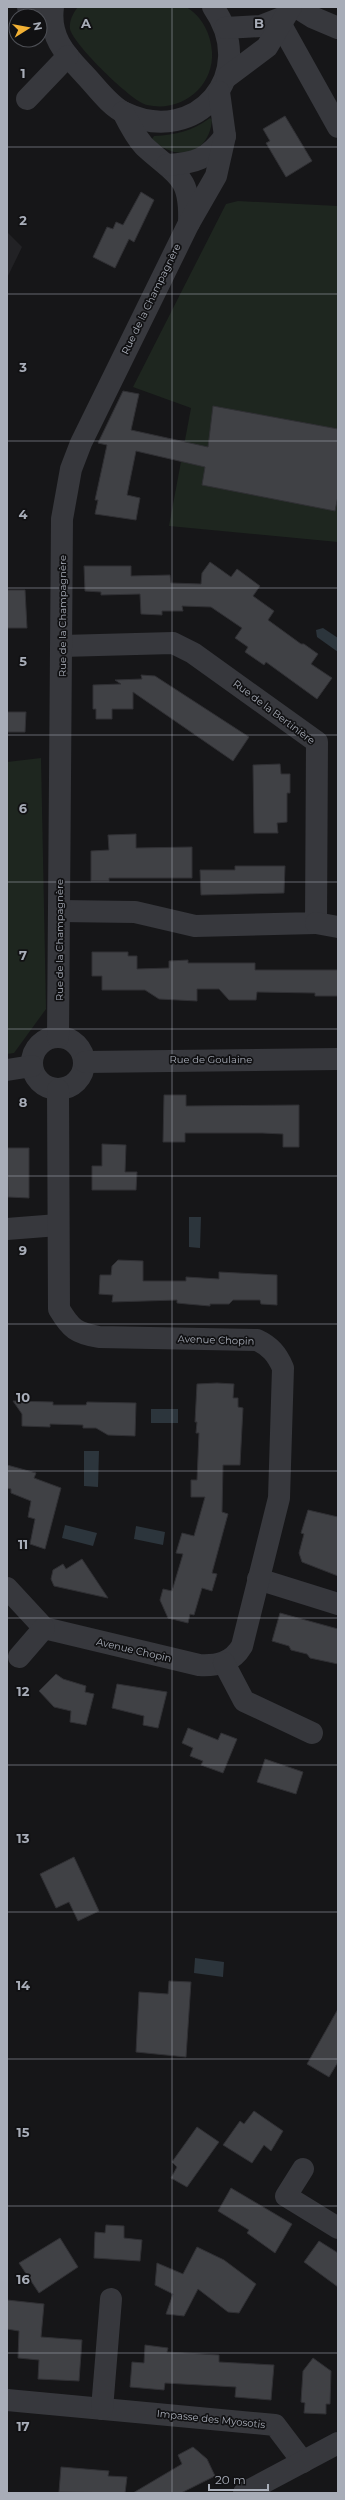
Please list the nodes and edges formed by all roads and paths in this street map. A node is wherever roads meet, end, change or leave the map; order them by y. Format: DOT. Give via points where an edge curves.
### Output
graph roads {
  1 [pos="53,7"];
  2 [pos="213,7"];
  3 [pos="288,13"];
  4 [pos="225,28"];
  5 [pos="338,28"];
  6 [pos="48,30"];
  7 [pos="55,39"];
  8 [pos="68,56"];
  9 [pos="223,85"];
  10 [pos="27,99"];
  11 [pos="123,112"];
  12 [pos="338,127"];
  13 [pos="225,136"];
  14 [pos="168,165"];
  15 [pos="189,223"];
  16 [pos="62,646"];
  17 [pos="60,911"];
  18 [pos="316,923"];
  19 [pos="338,927"];
  20 [pos="58,1037"];
  21 [pos="338,1059"];
  22 [pos="85,1062"];
  23 [pos="32,1066"];
  24 [pos="7,1070"];
  25 [pos="58,1090"];
  26 [pos="58,1225"];
  27 [pos="7,1230"];
  28 [pos="258,1579"];
  29 [pos="7,1588"];
  30 [pos="338,1604"];
  31 [pos="44,1628"];
  32 [pos="19,1657"];
  33 [pos="224,1663"];
  34 [pos="312,1733"];
  35 [pos="303,2169"];
  36 [pos="338,2228"];
  37 [pos="112,2299"];
  38 [pos="7,2400"];
  39 [pos="102,2409"];
  40 [pos="338,2443"];
  41 [pos="303,2462"];
  42 [pos="244,2493"];
  1 -- 7 [label="street" via="52,27"];
  2 -- 4 [label="street, Rue de la Champagnère"];
  3 -- 4 [label="street" via="262,26"];
  3 -- 5 [label="street" via="312,17"];
  3 -- 9 [label="street" via="267,46"];
  3 -- 12 [label="street"];
  4 -- 9 [label="street, Rue de la Champagnère" via="230,59"];
  6 -- 7 [label="street"];
  7 -- 8 [label="street"];
  8 -- 10 [label="street"];
  8 -- 11 [label="street"];
  9 -- 11 [label="street" via="208,103 183,118 155,121"];
  9 -- 13 [label="street, Rue de la Champagnère"];
  11 -- 14 [label="street, Rue de la Champagnère" via="134,134"];
  13 -- 14 [label="street" via="212,153 203,159"];
  13 -- 15 [label="street, Rue de la Champagnère" via="216,176"];
  14 -- 15 [label="street, Rue de la Champagnère" via="181,177 186,187 190,202"];
  15 -- 16 [label="street, Rue de la Champagnère" via="81,443 71,469 62,519"];
  16 -- 17 [label="street, Rue de la Champagnère"];
  16 -- 18 [label="street, Rue de la Bertinière" via="173,643 193,653 317,742"];
  17 -- 18 [label="street" via="135,912 195,926"];
  17 -- 20 [label="street, Rue de la Champagnère"];
  18 -- 19 [label="street"];
  20 -- 22 [label="street" via="79,1047"];
  20 -- 23 [label="street" via="46,1040 36,1049"];
  21 -- 22 [label="street, Rue de Goulaine"];
  22 -- 25 [label="street" via="84,1070 74,1085"];
  23 -- 24 [label="street"];
  23 -- 25 [label="street" via="34,1074 43,1085"];
  25 -- 26 [label="street, Avenue Chopin"];
  26 -- 27 [label="street"];
  26 -- 28 [label="street, Avenue Chopin" via="60,1309 70,1327 83,1334 99,1337 257,1340 277,1354 283,1368 279,1498"];
  28 -- 30 [label="street"];
  28 -- 33 [label="street, Avenue Chopin" via="242,1646 237,1655"];
  29 -- 31 [label="street"];
  31 -- 32 [label="street"];
  31 -- 33 [label="street, Avenue Chopin" via="199,1665 212,1666"];
  33 -- 34 [label="street" via="244,1701"];
  35 -- 36 [label="street" via="286,2196"];
  37 -- 39 [label="street"];
  38 -- 39 [label="street, Impasse des Myosotis"];
  39 -- 41 [label="street, Impasse des Myosotis" via="275,2425"];
  40 -- 41 [label="street"];
  41 -- 42 [label="street"];
}
